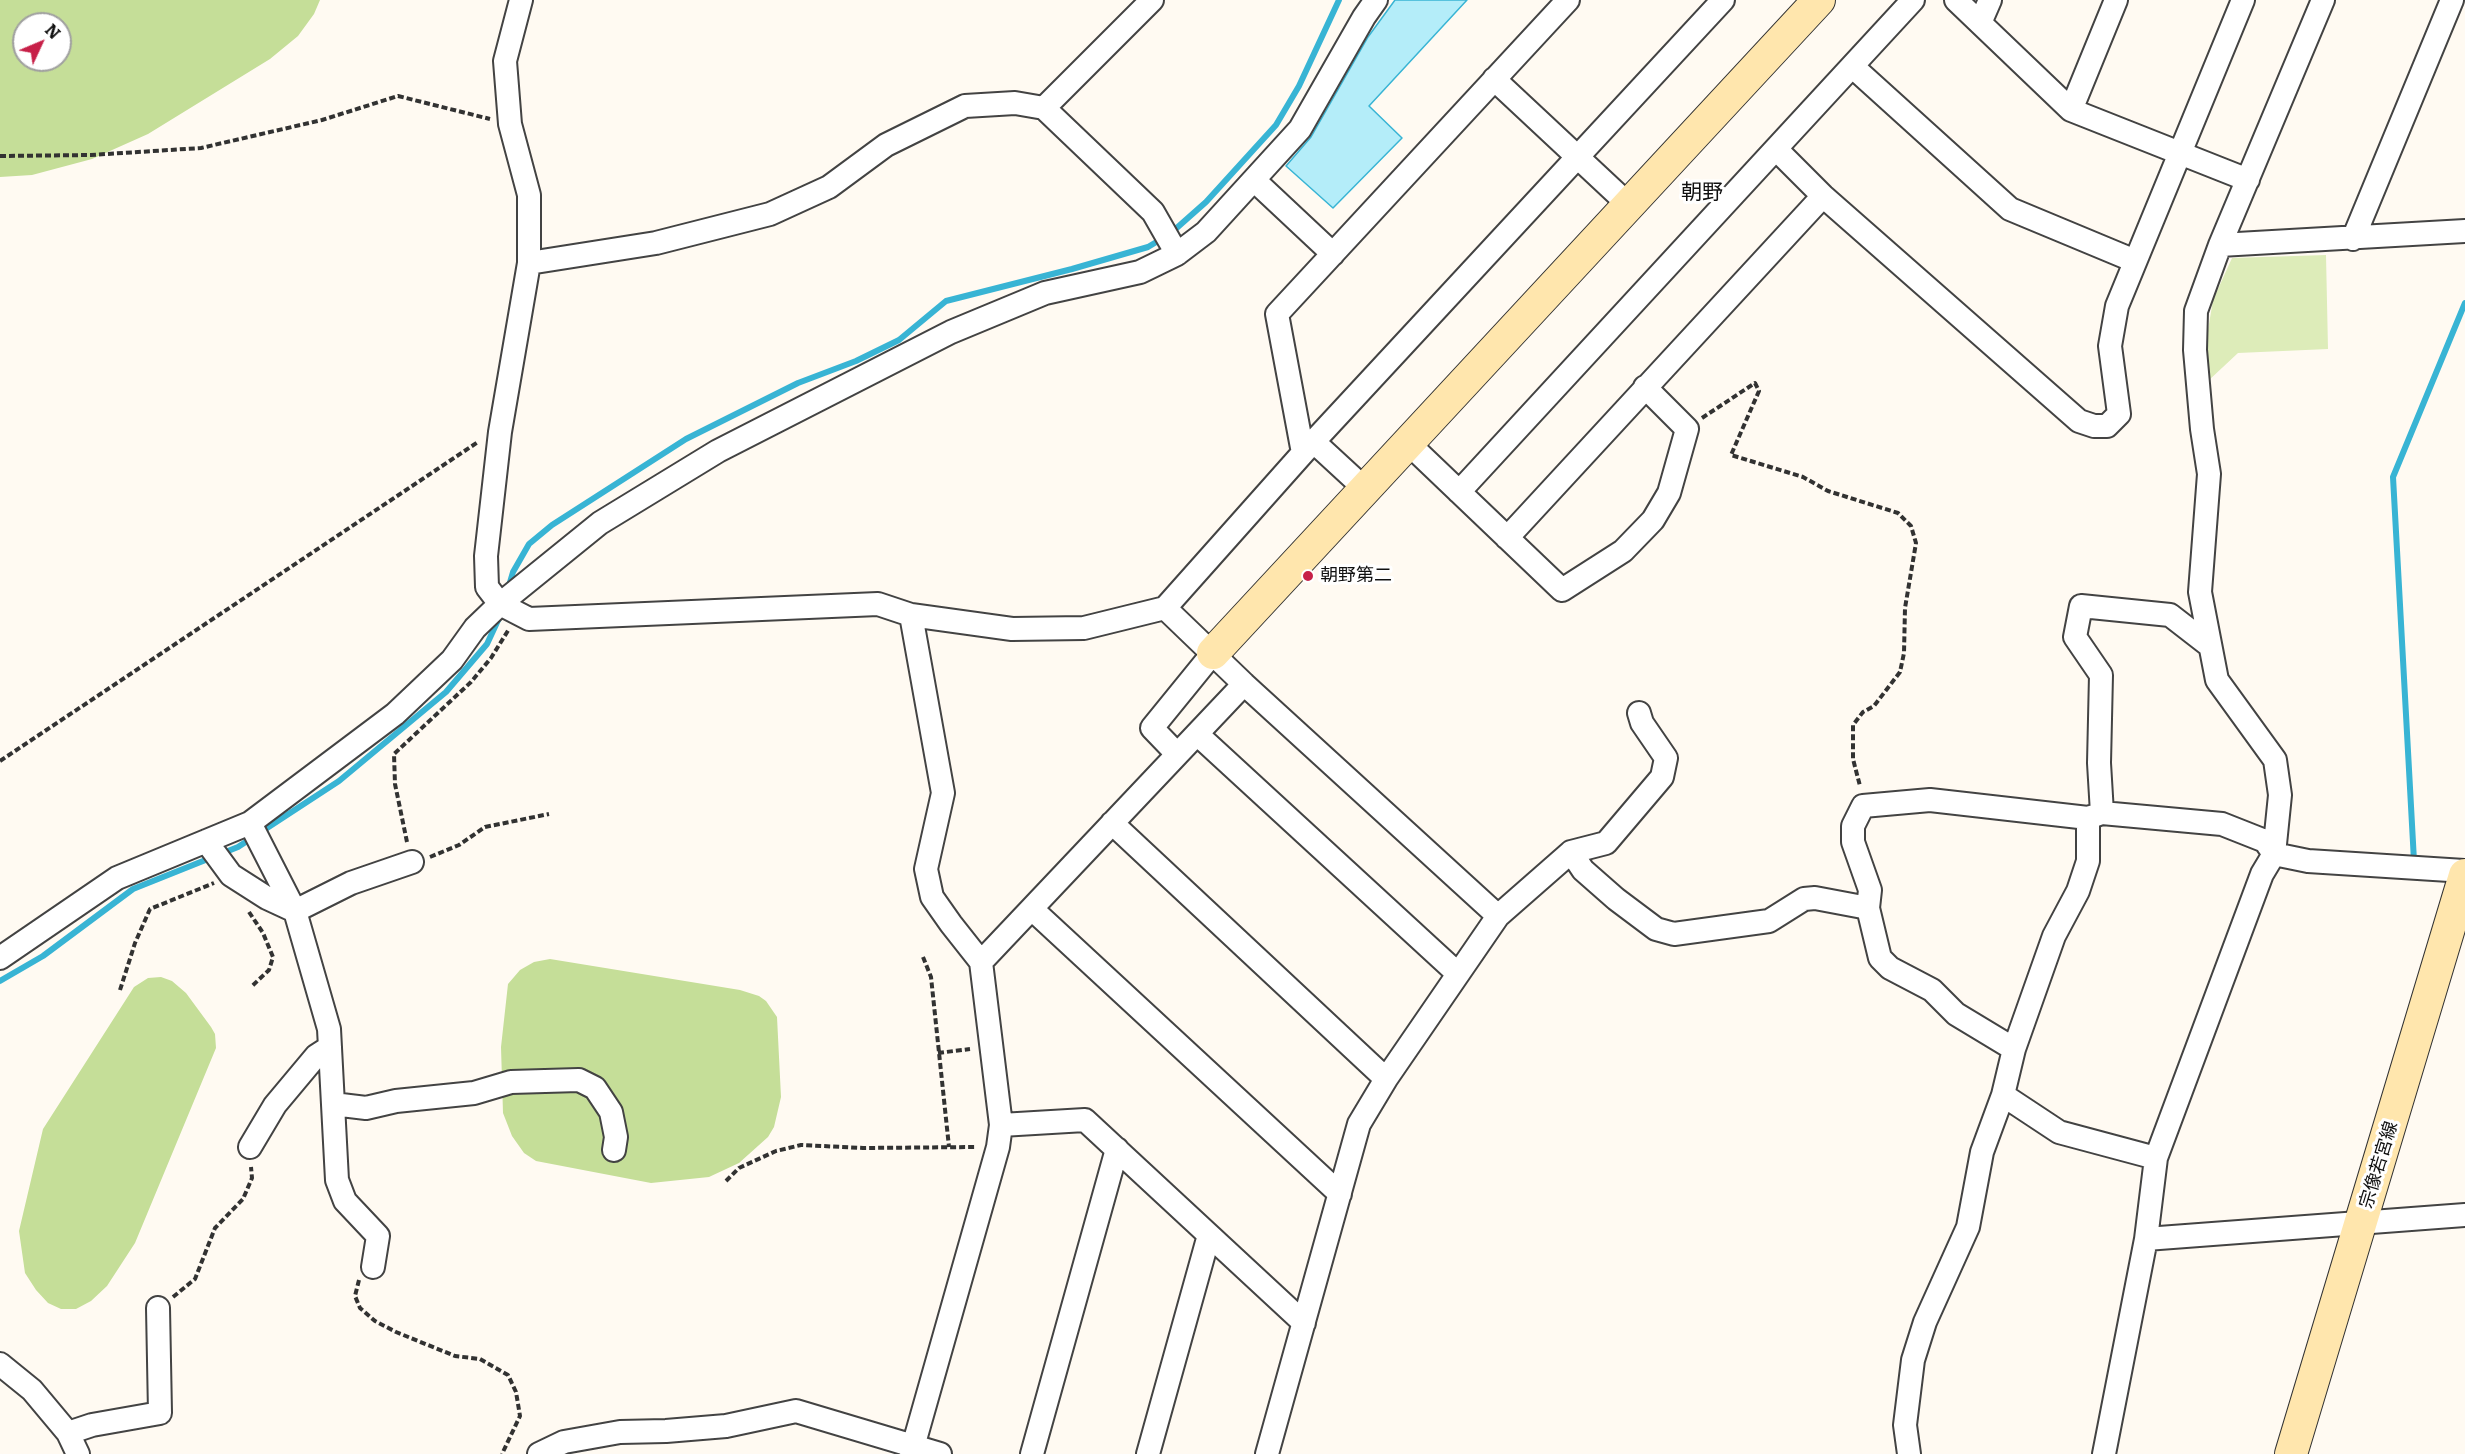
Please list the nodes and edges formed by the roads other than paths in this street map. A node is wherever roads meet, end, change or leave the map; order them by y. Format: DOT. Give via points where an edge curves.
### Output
graph roads {
  1 [pos="520,0"];
  2 [pos="1152,0"];
  3 [pos="1376,0"];
  4 [pos="1568,0"];
  5 [pos="1723,0"];
  6 [pos="1819,0"];
  7 [pos="1913,0"];
  8 [pos="1956,0"];
  9 [pos="1989,0"];
  10 [pos="2116,0"];
  11 [pos="2243,0"];
  12 [pos="2323,0"];
  13 [pos="2452,0"];
  14 [pos="1980,22"];
  15 [pos="1853,67"];
  16 [pos="1494,79"];
  17 [pos="1044,108"];
  18 [pos="2071,110"];
  19 [pos="1776,149"];
  20 [pos="2181,153"];
  21 [pos="1577,156"];
  22 [pos="1254,180"];
  23 [pos="2248,180"];
  24 [pos="1823,196"];
  25 [pos="1630,206"];
  26 [pos="2465,231"];
  27 [pos="2353,239"];
  28 [pos="2220,245"];
  29 [pos="1176,254"];
  30 [pos="1333,254"];
  31 [pos="2135,261"];
  32 [pos="529,263"];
  33 [pos="1645,387"];
  34 [pos="1408,443"];
  35 [pos="1308,448"];
  36 [pos="1365,489"];
  37 [pos="1459,492"];
  38 [pos="1507,538"];
  39 [pos="1165,608"];
  40 [pos="509,609"];
  41 [pos="911,615"];
  42 [pos="2210,646"];
  43 [pos="1213,653"];
  44 [pos="1244,684"];
  45 [pos="1639,713"];
  46 [pos="1197,734"];
  47 [pos="1177,754"];
  48 [pos="2095,816"];
  49 [pos="1112,823"];
  50 [pos="250,824"];
  51 [pos="206,841"];
  52 [pos="1571,852"];
  53 [pos="2274,854"];
  54 [pos="412,862"];
  55 [pos="2465,873"];
  56 [pos="1868,909"];
  57 [pos="1033,910"];
  58 [pos="295,911"];
  59 [pos="1498,916"];
  60 [pos="0,958"];
  61 [pos="981,962"];
  62 [pos="1457,973"];
  63 [pos="330,1047"];
  64 [pos="2014,1049"];
  65 [pos="1386,1079"];
  66 [pos="2003,1095"];
  67 [pos="333,1104"];
  68 [pos="1000,1136"];
  69 [pos="250,1147"];
  70 [pos="1117,1149"];
  71 [pos="614,1150"];
  72 [pos="2156,1158"];
  73 [pos="1340,1194"];
  74 [pos="2465,1215"];
  75 [pos="2361,1224"];
  76 [pos="1209,1235"];
  77 [pos="2146,1239"];
  78 [pos="373,1267"];
  79 [pos="158,1308"];
  80 [pos="1304,1323"];
  81 [pos="0,1364"];
  82 [pos="68,1433"];
  83 [pos="912,1450"];
  84 [pos="78,1454"];
  85 [pos="540,1454"];
  86 [pos="940,1454"];
  87 [pos="1032,1454"];
  88 [pos="1148,1454"];
  89 [pos="1267,1454"];
  90 [pos="1909,1454"];
  91 [pos="2104,1454"];
  92 [pos="2291,1454"];
  1 -- 32 [label="street" via="505,61 510,124 529,195"];
  2 -- 17 [label="street"];
  3 -- 22 [label="street" via="1300,129"];
  4 -- 16 [label="street"];
  5 -- 21 [label="street"];
  6 -- 25 [label="street"];
  7 -- 15 [label="street"];
  8 -- 14 [label="street"];
  9 -- 14 [label="street"];
  10 -- 18 [label="street"];
  11 -- 20 [label="street"];
  12 -- 23 [label="street"];
  13 -- 27 [label="street"];
  14 -- 18 [label="street"];
  15 -- 19 [label="street"];
  15 -- 31 [label="street" via="2010,209"];
  16 -- 21 [label="street"];
  16 -- 30 [label="street"];
  17 -- 29 [label="street" via="1153,213"];
  17 -- 32 [label="street" via="1015,103 965,106 886,145 829,186 770,214 656,243"];
  18 -- 20 [label="street"];
  19 -- 24 [label="street"];
  19 -- 37 [label="street"];
  20 -- 23 [label="street"];
  20 -- 31 [label="street"];
  21 -- 25 [label="street"];
  21 -- 35 [label="street"];
  22 -- 29 [label="street" via="1206,232"];
  22 -- 30 [label="street"];
  23 -- 28 [label="street"];
  24 -- 31 [label="street" via="2079,421 2094,426 2107,426 2120,414 2110,346 2118,306"];
  24 -- 33 [label="street"];
  25 -- 34 [label="street"];
  26 -- 27 [label="street"];
  27 -- 28 [label="street"];
  28 -- 42 [label="street" via="2196,311 2195,350 2209,474 2200,592"];
  29 -- 40 [label="street" via="1140,272 1045,293 929,342 718,451 610,517"];
  30 -- 35 [label="street" via="1277,314"];
  32 -- 40 [label="street" via="500,432 486,556 487,587"];
  33 -- 38 [label="street"];
  33 -- 38 [label="street" via="1687,429 1669,493 1653,520 1623,551 1562,590"];
  34 -- 36 [label="street"];
  34 -- 37 [label="street"];
  35 -- 36 [label="street"];
  35 -- 39 [label="street"];
  36 -- 43 [label="street"];
  37 -- 38 [label="street"];
  39 -- 41 [label="street" via="1084,628 1012,629"];
  39 -- 43 [label="street"];
  40 -- 41 [label="street" via="529,619 878,604"];
  40 -- 50 [label="street" via="475,628 452,660 394,714"];
  41 -- 61 [label="street" via="943,793 926,869 933,897"];
  42 -- 48 [label="street" via="2170,615 2081,606 2075,638 2101,675"];
  42 -- 53 [label="street" via="2217,680 2275,760 2280,795"];
  43 -- 44 [label="street"];
  43 -- 47 [label="street" via="1152,728"];
  44 -- 46 [label="street"];
  44 -- 59 [label="street"];
  45 -- 52 [label="street" via="1666,758 1662,777 1606,843"];
  46 -- 47 [label="street"];
  46 -- 62 [label="street"];
  47 -- 49 [label="street"];
  48 -- 53 [label="street" via="2222,824 2265,841"];
  48 -- 56 [label="street" via="1930,800 1863,806 1852,826 1852,842 1870,890"];
  48 -- 64 [label="street" via="2088,861 2078,891 2054,936"];
  49 -- 57 [label="street"];
  49 -- 65 [label="street"];
  50 -- 51 [label="street"];
  50 -- 58 [label="street"];
  51 -- 58 [label="street" via="231,875"];
  51 -- 60 [label="street" via="117,878"];
  52 -- 56 [label="street" via="1582,870 1616,899 1656,929 1674,933 1769,921 1804,899"];
  52 -- 59 [label="street"];
  53 -- 55 [label="street" via="2308,861"];
  53 -- 72 [label="street" via="2262,874"];
  54 -- 58 [label="street" via="351,884"];
  55 -- 75 [label="street, 宗像若宮線"];
  56 -- 64 [label="street" via="1880,958 1890,968 1932,990 1956,1014"];
  57 -- 61 [label="street"];
  57 -- 73 [label="street"];
  58 -- 63 [label="street" via="329,1029"];
  59 -- 62 [label="street"];
  61 -- 68 [label="street"];
  62 -- 65 [label="street"];
  63 -- 67 [label="street"];
  63 -- 69 [label="street" via="316,1056 275,1105"];
  64 -- 66 [label="street"];
  65 -- 73 [label="street" via="1359,1124"];
  66 -- 72 [label="street" via="2058,1132"];
  66 -- 90 [label="street" via="1982,1152 1968,1227 1912,1360 1905,1425"];
  67 -- 71 [label="street" via="366,1108 474,1093 511,1082 579,1080 595,1089 611,1112 616,1137"];
  67 -- 78 [label="street" via="337,1180 345,1201 378,1236"];
  68 -- 70 [label="street" via="1085,1120"];
  68 -- 83 [label="street"];
  70 -- 76 [label="street"];
  70 -- 87 [label="street"];
  72 -- 77 [label="street"];
  73 -- 80 [label="street"];
  74 -- 75 [label="street"];
  75 -- 77 [label="street"];
  75 -- 92 [label="street, 宗像若宮線"];
  76 -- 80 [label="street"];
  76 -- 88 [label="street"];
  77 -- 91 [label="street"];
  79 -- 82 [label="street" via="160,1413"];
  80 -- 89 [label="street"];
  81 -- 82 [label="street" via="32,1390"];
  82 -- 84 [label="street"];
  83 -- 85 [label="street" via="796,1411 726,1426 620,1432 564,1442"];
  83 -- 86 [label="street"];
}
